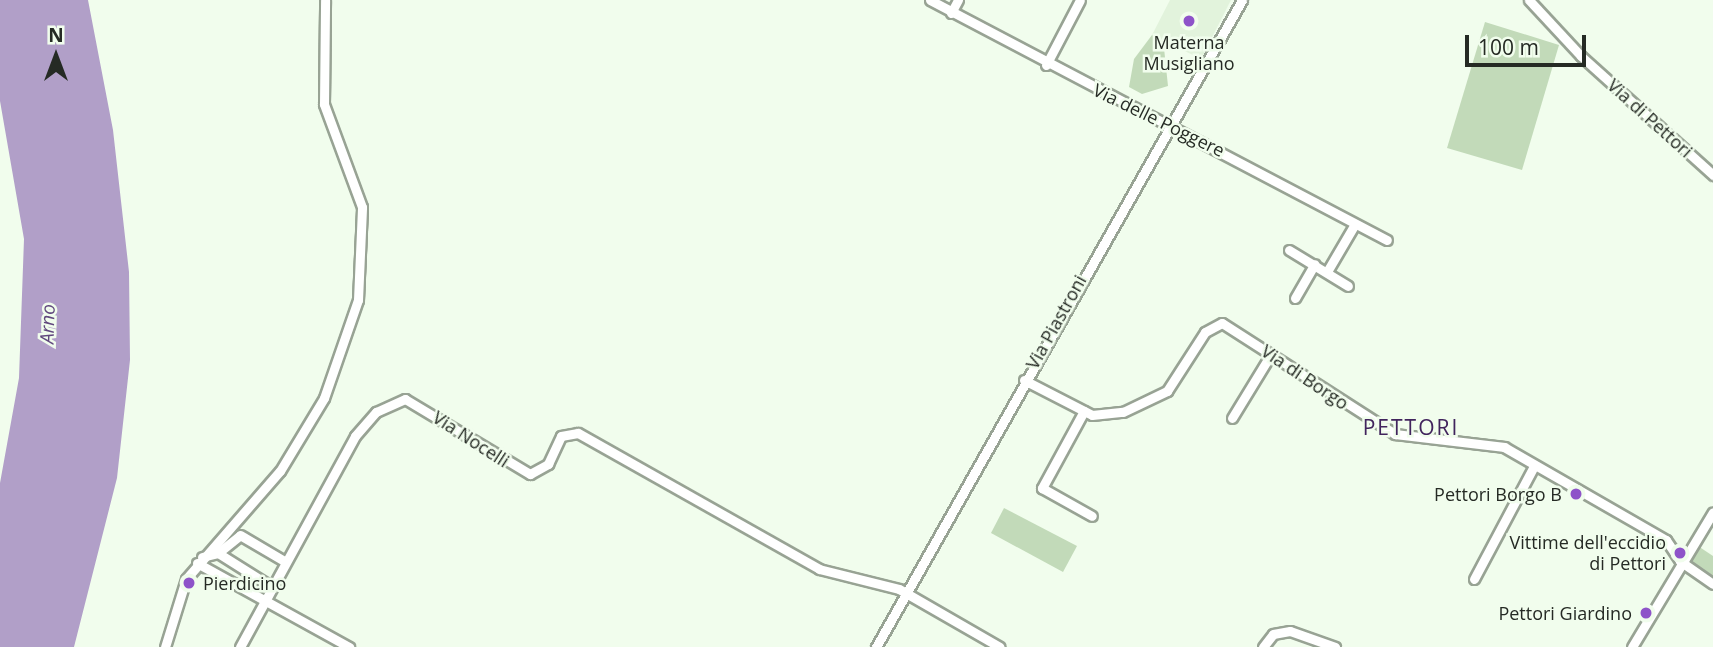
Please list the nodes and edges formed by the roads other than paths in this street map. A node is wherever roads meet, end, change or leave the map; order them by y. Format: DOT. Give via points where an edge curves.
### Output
graph roads {
  1 [pos="325,0"];
  2 [pos="930,0"];
  3 [pos="958,0"];
  4 [pos="1080,0"];
  5 [pos="1242,0"];
  6 [pos="1529,0"];
  7 [pos="951,13"];
  8 [pos="1046,65"];
  9 [pos="1169,124"];
  10 [pos="1713,175"];
  11 [pos="1355,224"];
  12 [pos="1387,240"];
  13 [pos="1289,250"];
  14 [pos="1315,264"];
  15 [pos="1328,270"];
  16 [pos="1348,286"];
  17 [pos="1295,298"];
  18 [pos="1271,354"];
  19 [pos="1024,380"];
  20 [pos="1084,411"];
  21 [pos="1232,418"];
  22 [pos="1534,466"];
  23 [pos="1713,512"];
  24 [pos="1092,516"];
  25 [pos="1692,543"];
  26 [pos="1672,548"];
  27 [pos="218,553"];
  28 [pos="200,560"];
  29 [pos="1679,561"];
  30 [pos="286,562"];
  31 [pos="1474,579"];
  32 [pos="1713,584"];
  33 [pos="272,587"];
  34 [pos="907,592"];
  35 [pos="264,605"];
  36 [pos="167,647"];
  37 [pos="240,647"];
  38 [pos="349,647"];
  39 [pos="877,647"];
  40 [pos="1000,647"];
  41 [pos="1263,647"];
  42 [pos="1335,647"];
  43 [pos="1632,647"];
  1 -- 28 [label="street" via="324,104 362,207 358,300 333,378 293,452"];
  2 -- 7 [label="street, Via delle Poggere"];
  3 -- 7 [label="street"];
  4 -- 8 [label="street"];
  5 -- 9 [label="street, Via Piastroni"];
  6 -- 10 [label="street, Via di Pettori" via="1581,56"];
  7 -- 8 [label="street, Via delle Poggere"];
  8 -- 9 [label="street, Via delle Poggere"];
  9 -- 11 [label="street, Via delle Poggere"];
  9 -- 19 [label="street, Via Piastroni"];
  11 -- 12 [label="street, Via delle Poggere"];
  11 -- 15 [label="street"];
  13 -- 14 [label="street"];
  14 -- 15 [label="street"];
  14 -- 17 [label="street"];
  15 -- 16 [label="street"];
  18 -- 20 [label="street, Via di Borgo" via="1216,323 1162,396 1111,415"];
  18 -- 21 [label="street"];
  18 -- 22 [label="street, Via di Borgo" via="1395,434 1424,442 1483,440"];
  19 -- 20 [label="street, Via di Borgo"];
  19 -- 34 [label="street, Via Piastroni"];
  20 -- 24 [label="street" via="1042,488"];
  22 -- 26 [label="street, Via di Borgo"];
  22 -- 31 [label="street"];
  23 -- 25 [label="street"];
  25 -- 26 [label="street"];
  25 -- 29 [label="street"];
  26 -- 29 [label="street"];
  27 -- 28 [label="street"];
  27 -- 30 [label="street" via="240,535"];
  27 -- 33 [label="street"];
  28 -- 35 [label="street"];
  28 -- 36 [label="street" via="181,586"];
  29 -- 32 [label="street"];
  29 -- 43 [label="street"];
  30 -- 33 [label="street, Via Nocelli"];
  30 -- 34 [label="street, Via Nocelli" via="361,427 405,399 530,474 548,464 561,436 578,433 819,569"];
  33 -- 35 [label="street, Via Nocelli"];
  34 -- 39 [label="street, Via Piastroni"];
  34 -- 40 [label="street"];
  35 -- 37 [label="street, Via Nocelli"];
  35 -- 38 [label="street"];
  41 -- 42 [label="street" via="1273,634 1290,631"];
}
